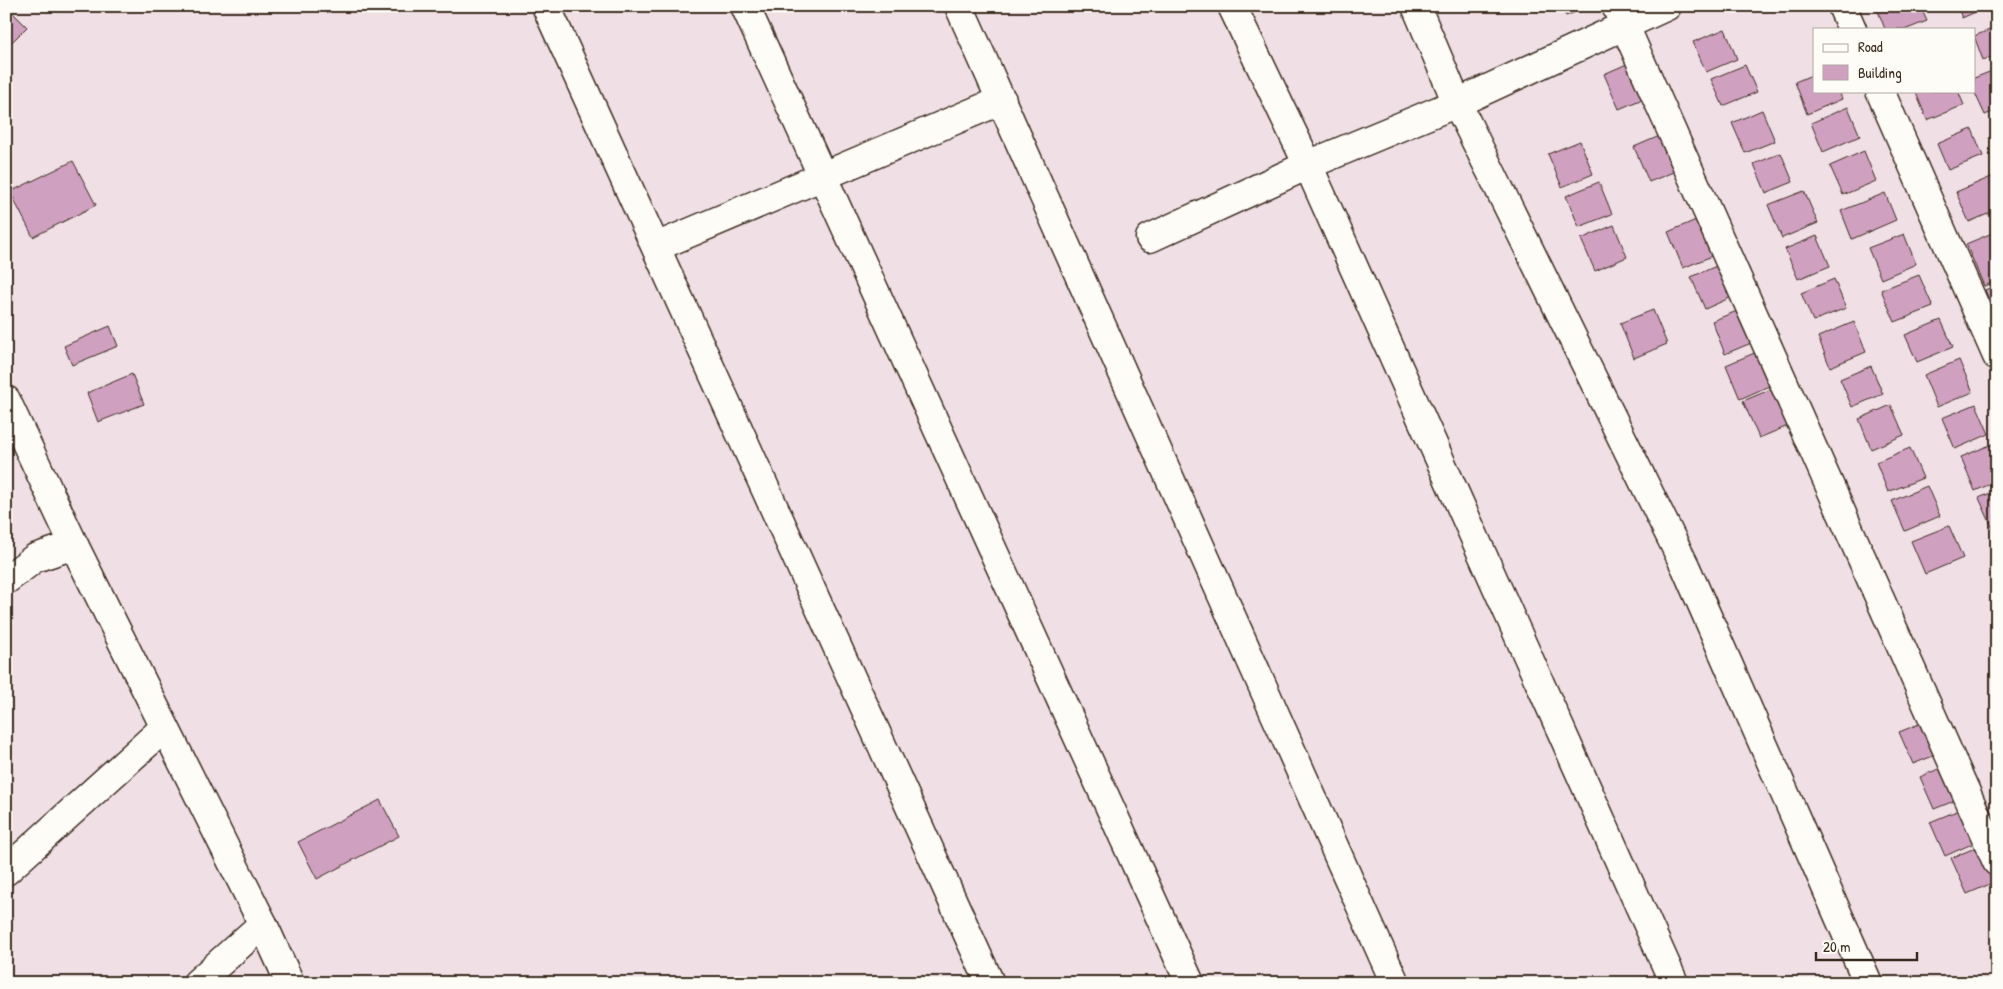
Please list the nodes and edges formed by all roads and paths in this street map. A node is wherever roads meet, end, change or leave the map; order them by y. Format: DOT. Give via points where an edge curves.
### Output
graph roads {
  1 [pos="546,6"];
  2 [pos="745,6"];
  3 [pos="959,6"];
  4 [pos="1232,6"];
  5 [pos="1416,6"];
  6 [pos="1667,6"];
  7 [pos="1842,6"];
  8 [pos="1620,15"];
  9 [pos="1852,28"];
  10 [pos="1880,92"];
  11 [pos="1002,100"];
  12 [pos="1457,103"];
  13 [pos="1308,164"];
  14 [pos="822,176"];
  15 [pos="1150,238"];
  16 [pos="656,247"];
  17 [pos="1997,356"];
  18 [pos="6,400"];
  19 [pos="74,545"];
  20 [pos="6,580"];
  21 [pos="164,728"];
  22 [pos="1997,862"];
  23 [pos="6,871"];
  24 [pos="263,924"];
  25 [pos="197,983"];
  26 [pos="290,983"];
  27 [pos="990,983"];
  28 [pos="1190,983"];
  29 [pos="1395,983"];
  30 [pos="1674,983"];
  31 [pos="1868,983"];
  1 -- 16 [label="street"];
  2 -- 14 [label="street"];
  3 -- 11 [label="street"];
  4 -- 13 [label="street"];
  5 -- 12 [label="street"];
  6 -- 8 [label="street"];
  7 -- 9 [label="street"];
  8 -- 12 [label="street"];
  8 -- 22 [label="street"];
  10 -- 17 [label="street"];
  11 -- 14 [label="street"];
  11 -- 29 [label="street"];
  12 -- 13 [label="street"];
  12 -- 31 [label="street" via="1686,568"];
  13 -- 15 [label="street"];
  13 -- 30 [label="street"];
  14 -- 16 [label="street"];
  14 -- 28 [label="street"];
  16 -- 27 [label="street"];
  18 -- 19 [label="street"];
  19 -- 20 [label="street" via="35,558"];
  19 -- 21 [label="street"];
  21 -- 23 [label="street"];
  21 -- 24 [label="street"];
  24 -- 25 [label="street"];
  24 -- 26 [label="street"];
}
